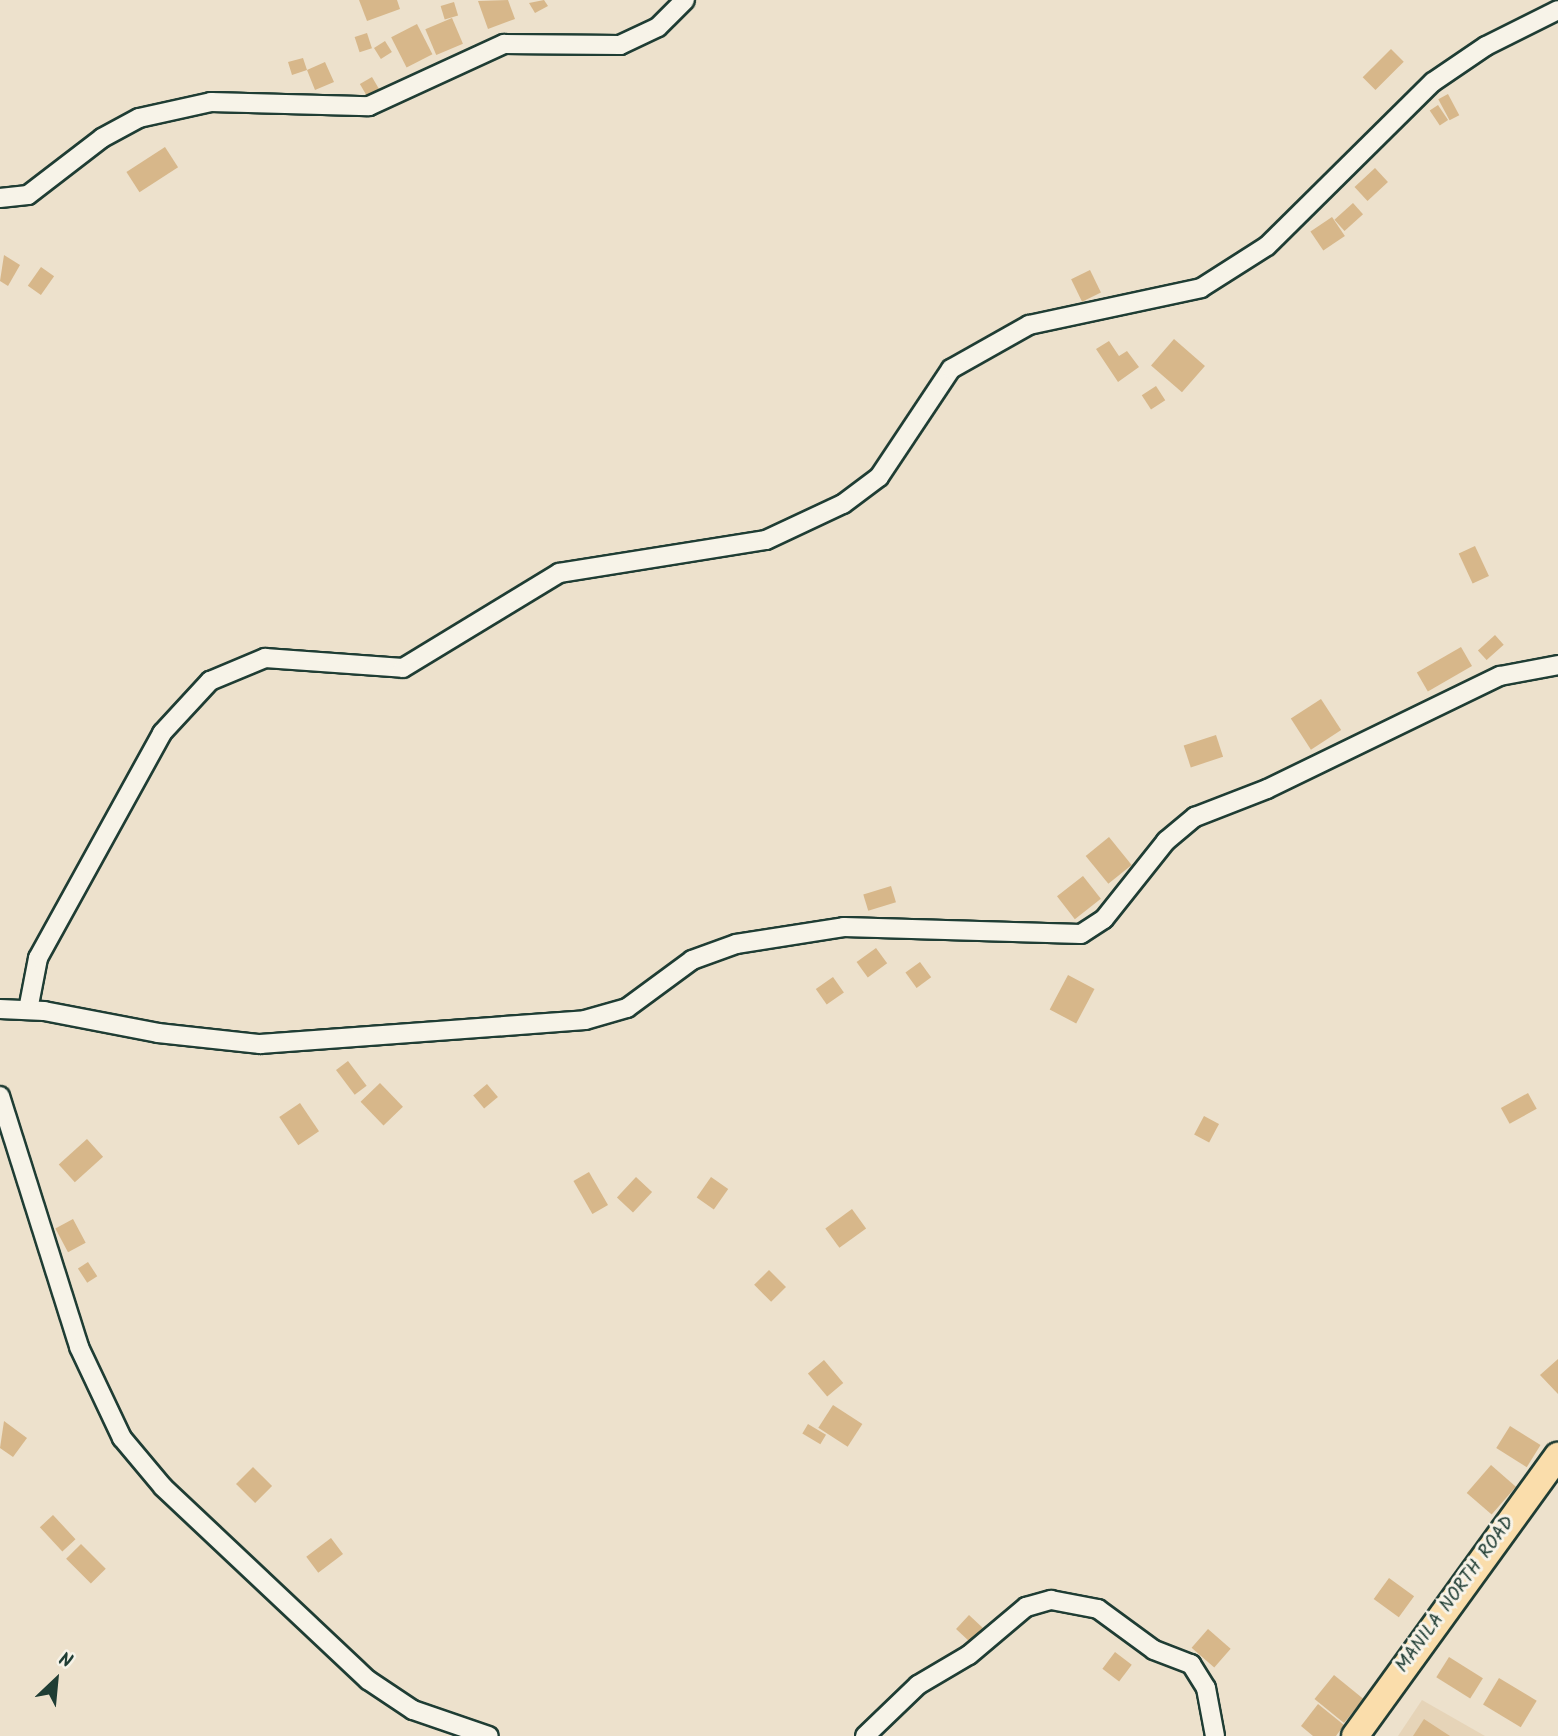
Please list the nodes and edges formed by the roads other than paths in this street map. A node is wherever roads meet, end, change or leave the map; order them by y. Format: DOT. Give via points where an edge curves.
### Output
graph roads {
  1 [pos="685,0"];
  2 [pos="1558,10"];
  3 [pos="0,198"];
  4 [pos="1558,665"];
  5 [pos="0,1009"];
  6 [pos="28,1010"];
  7 [pos="0,1096"];
  8 [pos="1558,1456"];
  9 [pos="489,1736"];
  10 [pos="865,1736"];
  11 [pos="1215,1736"];
  12 [pos="1355,1736"];
  1 -- 3 [label="street" via="658,27 620,45 505,44 369,106 211,102 139,118 102,138 28,195"];
  2 -- 6 [label="street" via="1486,46 1433,82 1267,246 1201,288 1029,325 951,369 879,477 843,504 766,540 559,573 404,668 265,658 210,681 162,733 38,958"];
  4 -- 6 [label="street" via="1500,676 1267,789 1195,817 1166,841 1104,919 1081,934 844,927 736,944 692,960 627,1008 585,1020 260,1044"];
  5 -- 6 [label="street"];
  7 -- 9 [label="street" via="79,1347 122,1438 163,1487 368,1680 413,1710"];
  8 -- 12 [label="highway, MANILA NORTH ROAD"];
  10 -- 11 [label="street" via="918,1685 969,1655 1026,1608 1051,1600 1098,1609 1154,1650 1191,1664 1206,1688"];
}
